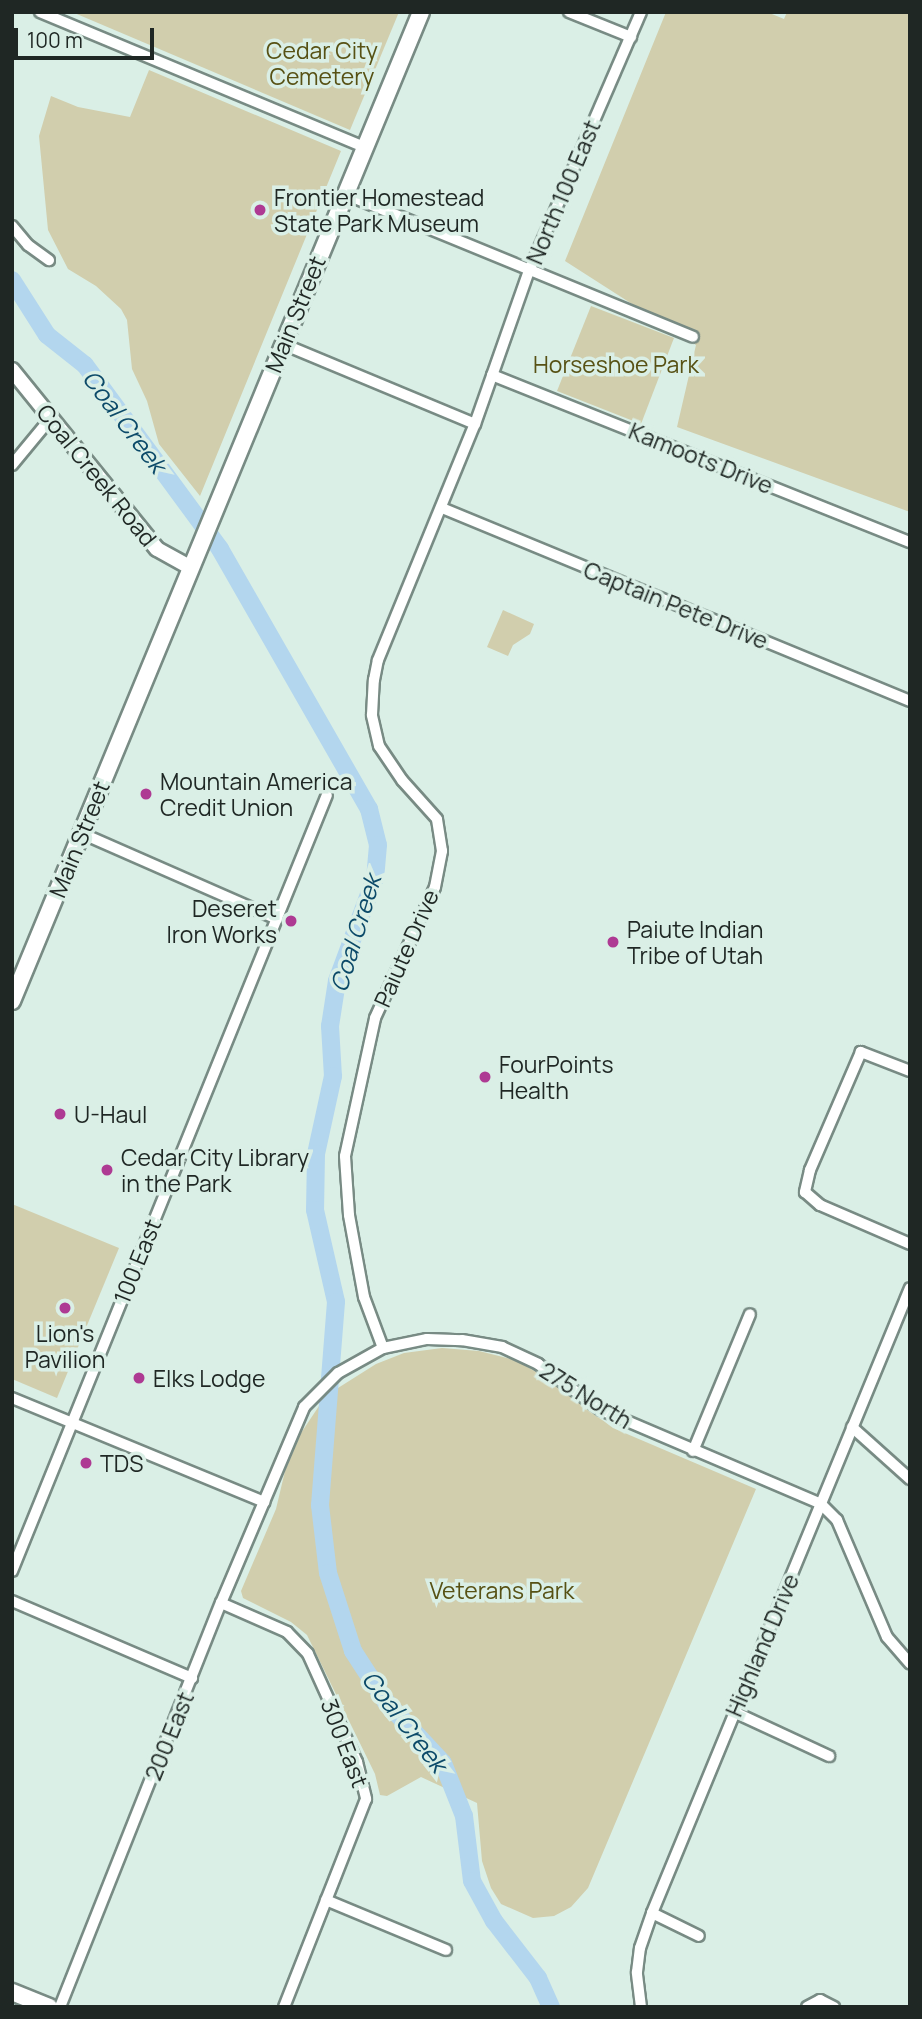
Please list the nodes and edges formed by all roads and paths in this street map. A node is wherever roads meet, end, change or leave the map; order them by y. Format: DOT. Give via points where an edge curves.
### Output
graph roads {
  1 [pos="40,12"];
  2 [pos="421,12"];
  3 [pos="569,12"];
  4 [pos="640,12"];
  5 [pos="631,37"];
  6 [pos="364,147"];
  7 [pos="345,194"];
  8 [pos="12,226"];
  9 [pos="49,260"];
  10 [pos="529,271"];
  11 [pos="693,337"];
  12 [pos="284,344"];
  13 [pos="12,370"];
  14 [pos="492,375"];
  15 [pos="50,419"];
  16 [pos="475,424"];
  17 [pos="12,465"];
  18 [pos="442,508"];
  19 [pos="910,542"];
  20 [pos="191,568"];
  21 [pos="910,701"];
  22 [pos="327,795"];
  23 [pos="81,833"];
  24 [pos="276,919"];
  25 [pos="14,993"];
  26 [pos="910,1071"];
  27 [pos="910,1244"];
  28 [pos="910,1288"];
  29 [pos="750,1314"];
  30 [pos="383,1348"];
  31 [pos="12,1398"];
  32 [pos="304,1407"];
  33 [pos="72,1423"];
  34 [pos="852,1427"];
  35 [pos="693,1451"];
  36 [pos="910,1479"];
  37 [pos="264,1502"];
  38 [pos="821,1504"];
  39 [pos="12,1571"];
  40 [pos="12,1601"];
  41 [pos="221,1603"];
  42 [pos="910,1663"];
  43 [pos="192,1678"];
  44 [pos="734,1712"];
  45 [pos="829,1756"];
  46 [pos="326,1900"];
  47 [pos="652,1913"];
  48 [pos="699,1936"];
  49 [pos="446,1950"];
  50 [pos="12,1992"];
  51 [pos="49,2007"];
  52 [pos="60,2007"];
  53 [pos="284,2007"];
  54 [pos="641,2007"];
  55 [pos="807,2007"];
  56 [pos="834,2007"];
  1 -- 6 [label="street"];
  2 -- 6 [label="main road, Main Street"];
  3 -- 5 [label="street"];
  4 -- 5 [label="street, North 100 East"];
  5 -- 10 [label="street, North 100 East"];
  6 -- 7 [label="main road, Main Street"];
  7 -- 10 [label="street"];
  7 -- 12 [label="main road, Main Street"];
  8 -- 9 [label="street"];
  10 -- 11 [label="street"];
  10 -- 14 [label="street, North 100 East"];
  12 -- 16 [label="street"];
  12 -- 20 [label="main road, Main Street"];
  13 -- 15 [label="main road, Coal Creek Road"];
  14 -- 16 [label="street, Paiute Drive"];
  14 -- 19 [label="street, Kamoots Drive"];
  15 -- 17 [label="street"];
  15 -- 20 [label="main road, Coal Creek Road" via="156,549"];
  16 -- 18 [label="street, Paiute Drive"];
  18 -- 21 [label="street, Captain Pete Drive"];
  18 -- 30 [label="street, Paiute Drive" via="378,660 374,680 372,715 379,746 437,820 442,851 435,887 375,1018 345,1156 349,1215 364,1297"];
  20 -- 23 [label="main road, Main Street"];
  22 -- 24 [label="street, 100 East"];
  23 -- 24 [label="street"];
  23 -- 25 [label="main road, Main Street"];
  24 -- 33 [label="street, 100 East"];
  26 -- 27 [label="street" via="861,1052 810,1170 805,1192 820,1205"];
  28 -- 34 [label="street, Highland Drive"];
  29 -- 35 [label="street"];
  30 -- 32 [label="street, 275 North" via="338,1373"];
  30 -- 35 [label="street, 275 North" via="427,1339 502,1347 538,1364 601,1410"];
  31 -- 33 [label="street"];
  32 -- 37 [label="street, 200 East"];
  33 -- 37 [label="street"];
  33 -- 39 [label="street, 100 East"];
  34 -- 36 [label="street"];
  34 -- 38 [label="street, Highland Drive"];
  35 -- 38 [label="street, 275 North"];
  37 -- 41 [label="street, 200 East"];
  38 -- 42 [label="street" via="837,1520 887,1637"];
  38 -- 44 [label="street, Highland Drive"];
  40 -- 43 [label="street"];
  41 -- 43 [label="street, 200 East"];
  41 -- 46 [label="street, 300 East" via="287,1632 308,1654 357,1762 366,1799"];
  43 -- 52 [label="street, 200 East"];
  44 -- 45 [label="street"];
  44 -- 47 [label="street, Highland Drive"];
  46 -- 49 [label="street"];
  46 -- 53 [label="street, 300 East"];
  47 -- 48 [label="street"];
  47 -- 54 [label="street, Highland Drive" via="638,1960"];
  50 -- 51 [label="main road"];
  55 -- 56 [label="street" via="820,2000"];
}
